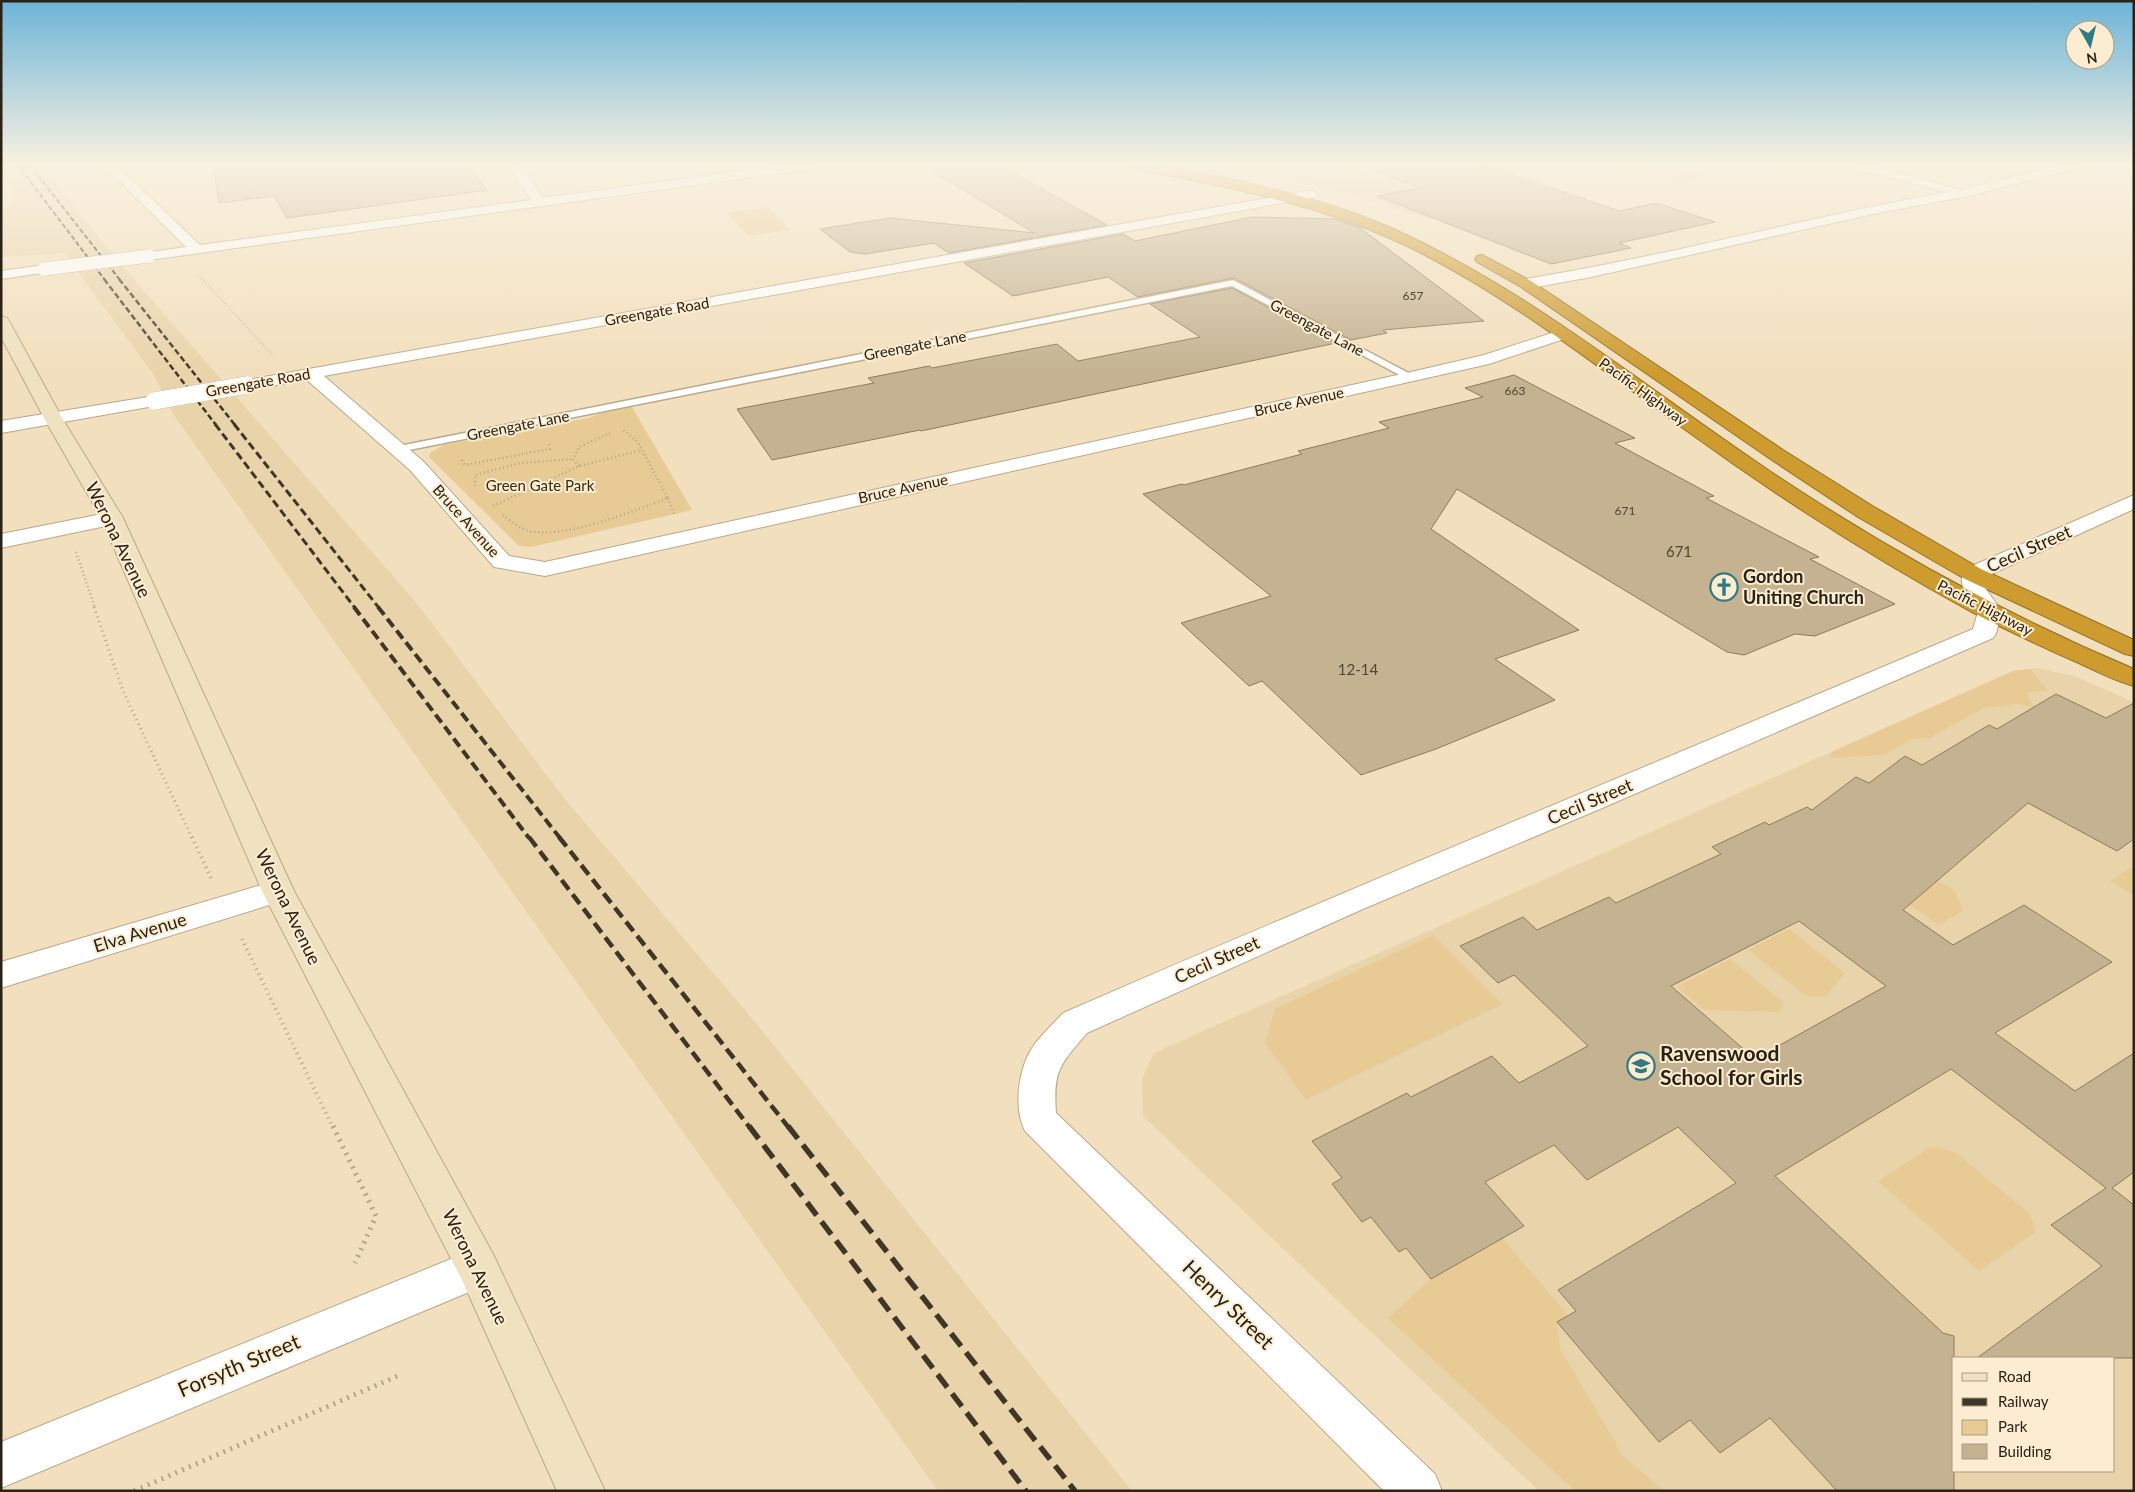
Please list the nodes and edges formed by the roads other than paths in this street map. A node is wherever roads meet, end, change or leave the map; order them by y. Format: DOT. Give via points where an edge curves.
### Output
graph roads {
  1 [pos="180,234"];
  2 [pos="308,234"];
  3 [pos="1094,234"];
  4 [pos="1392,234"];
  5 [pos="1425,234"];
  6 [pos="1768,234"];
  7 [pos="1438,239"];
  8 [pos="196,249"];
  9 [pos="1465,252"];
  10 [pos="1,275"];
  11 [pos="1526,284"];
  12 [pos="1,321"];
  13 [pos="1564,334"];
  14 [pos="311,374"];
  15 [pos="1411,377"];
  16 [pos="53,418"];
  17 [pos="1,427"];
  18 [pos="399,449"];
  19 [pos="2134,502"];
  20 [pos="112,518"];
  21 [pos="1,540"];
  22 [pos="1973,574"];
  23 [pos="1990,612"];
  24 [pos="2134,649"];
  25 [pos="2134,678"];
  26 [pos="278,891"];
  27 [pos="1,975"];
  28 [pos="1038,1120"];
  29 [pos="478,1268"];
  30 [pos="1,1465"];
  31 [pos="581,1491"];
  32 [pos="1418,1491"];
  1 -- 8 [label="street"];
  2 -- 8 [label="street"];
  3 -- 14 [label="street, Greengate Road"];
  4 -- 13 [label="highway, Pacific Highway" via="1455,264"];
  5 -- 7 [label="highway"];
  6 -- 11 [label="street" via="1591,273"];
  8 -- 10 [label="street, bridge"];
  9 -- 11 [label="highway, Pacific Highway"];
  11 -- 22 [label="highway, Pacific Highway" via="1800,470"];
  12 -- 16 [label="street, Werona Avenue"];
  13 -- 15 [label="street, Bruce Avenue" via="1489,359"];
  13 -- 23 [label="highway, Pacific Highway" via="1786,491 1883,553"];
  14 -- 16 [label="street, Greengate Road, bridge"];
  14 -- 18 [label="street, Bruce Avenue"];
  15 -- 18 [label="lane, Greengate Lane" via="1233,283"];
  15 -- 18 [label="street, Bruce Avenue" via="545,569 502,562"];
  16 -- 17 [label="street, Greengate Road"];
  16 -- 20 [label="street, Werona Avenue"];
  19 -- 22 [label="street, Cecil Street"];
  20 -- 21 [label="street"];
  20 -- 26 [label="street, Werona Avenue"];
  22 -- 23 [label="street, Cecil Street" via="1974,589"];
  22 -- 24 [label="highway, Pacific Highway"];
  23 -- 25 [label="highway, Pacific Highway"];
  23 -- 28 [label="street, Cecil Street" via="1984,633 1075,1022 1046,1056 1036,1087"];
  26 -- 27 [label="street, Elva Avenue"];
  26 -- 29 [label="street, Werona Avenue"];
  28 -- 32 [label="street, Henry Street"];
  29 -- 30 [label="street, Forsyth Street"];
  29 -- 31 [label="street, Werona Avenue"];
}
